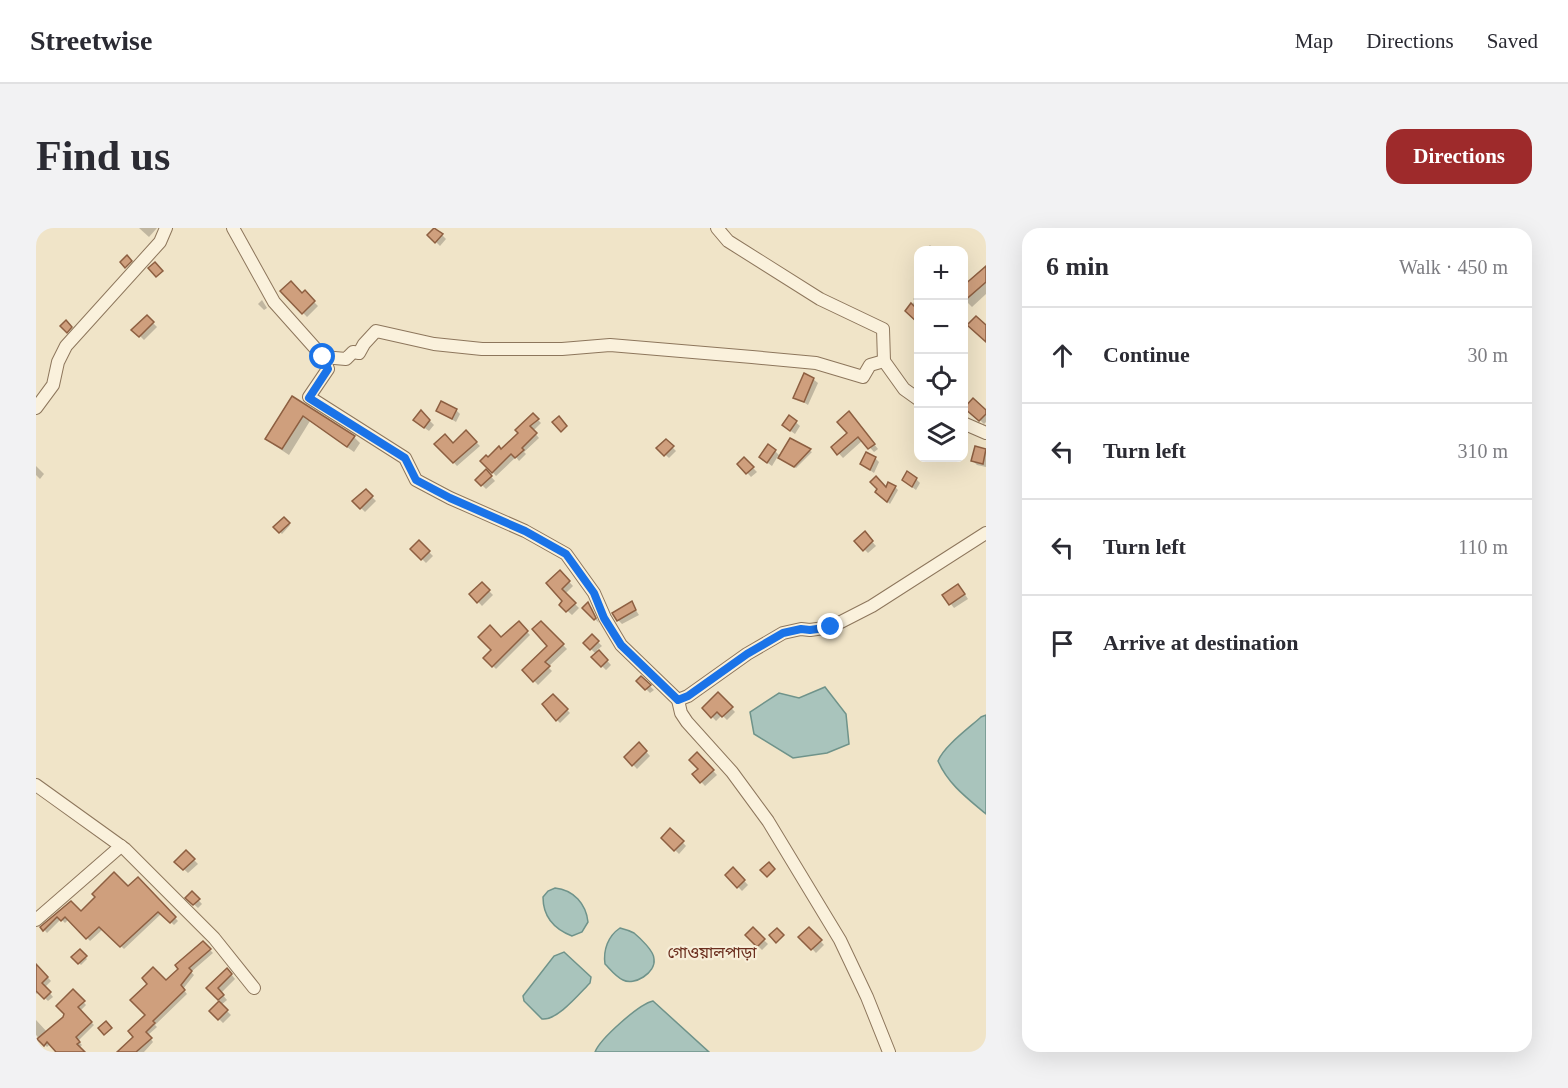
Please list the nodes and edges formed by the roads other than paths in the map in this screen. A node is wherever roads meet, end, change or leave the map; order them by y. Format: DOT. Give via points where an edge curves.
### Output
graph roads {
  1 [pos="166,228"];
  2 [pos="233,228"];
  3 [pos="717,228"];
  4 [pos="323,357"];
  5 [pos="884,361"];
  6 [pos="914,396"];
  7 [pos="36,408"];
  8 [pos="968,425"];
  9 [pos="986,433"];
  10 [pos="986,533"];
  11 [pos="678,700"];
  12 [pos="36,785"];
  13 [pos="121,846"];
  14 [pos="36,920"];
  15 [pos="254,988"];
  16 [pos="889,1052"];
  1 -- 7 [label="street" via="160,242 66,346 53,385"];
  2 -- 4 [label="street" via="274,302"];
  3 -- 5 [label="street" via="729,241 820,299 883,329"];
  4 -- 5 [label="street" via="346,359 353,352 359,353 376,331 434,344 482,349 610,345 816,363 863,377 870,365"];
  4 -- 11 [label="street" via="328,369 309,398 405,458 416,480 566,554 594,593 621,645"];
  5 -- 6 [label="street"];
  8 -- 9 [label="street"];
  10 -- 11 [label="street" via="872,606 831,627 783,633"];
  11 -- 16 [label="street" via="687,722 732,772 768,821 840,940"];
  12 -- 13 [label="street"];
  13 -- 14 [label="street"];
  13 -- 15 [label="street" via="214,938"];
}
